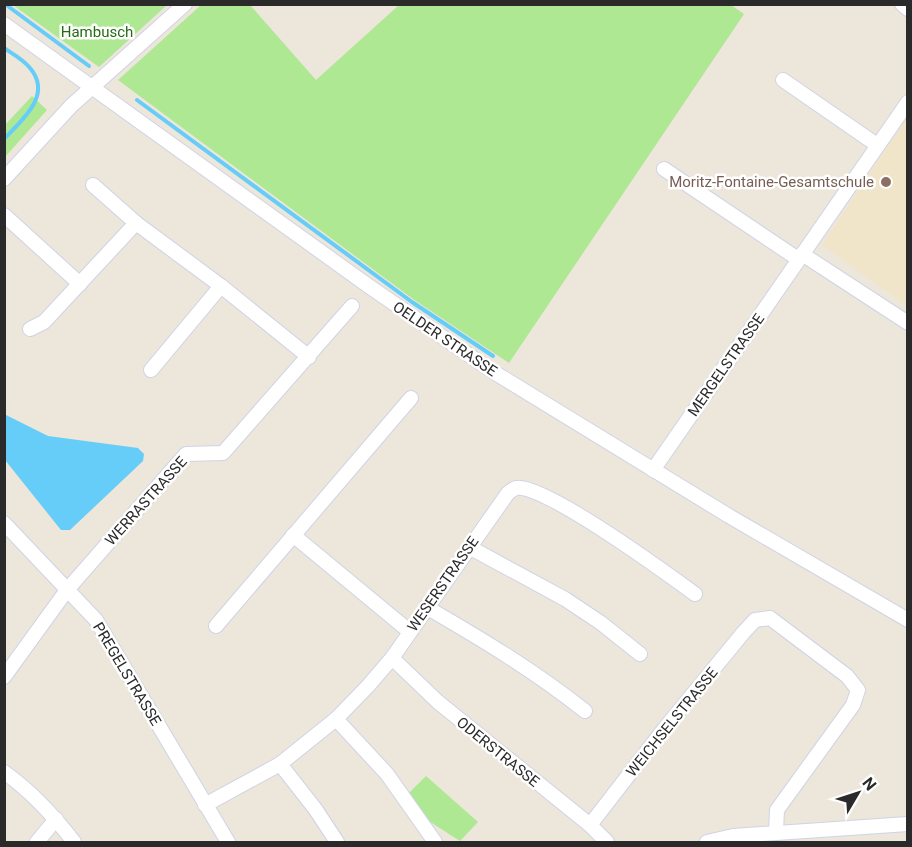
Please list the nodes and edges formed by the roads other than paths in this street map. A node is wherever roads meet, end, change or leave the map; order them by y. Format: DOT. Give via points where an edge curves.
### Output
graph roads {
  1 [pos="185,4"];
  2 [pos="902,4"];
  3 [pos="908,9"];
  4 [pos="4,24"];
  5 [pos="783,80"];
  6 [pos="93,88"];
  7 [pos="908,102"];
  8 [pos="877,145"];
  9 [pos="664,169"];
  10 [pos="4,179"];
  11 [pos="93,185"];
  12 [pos="4,215"];
  13 [pos="136,223"];
  14 [pos="800,256"];
  15 [pos="80,284"];
  16 [pos="221,285"];
  17 [pos="352,306"];
  18 [pos="908,323"];
  19 [pos="30,328"];
  20 [pos="309,357"];
  21 [pos="152,370"];
  22 [pos="411,398"];
  23 [pos="653,470"];
  24 [pos="4,523"];
  25 [pos="293,535"];
  26 [pos="468,548"];
  27 [pos="67,590"];
  28 [pos="695,594"];
  29 [pos="426,607"];
  30 [pos="908,620"];
  31 [pos="216,626"];
  32 [pos="409,631"];
  33 [pos="640,654"];
  34 [pos="392,658"];
  35 [pos="4,677"];
  36 [pos="585,711"];
  37 [pos="336,718"];
  38 [pos="280,764"];
  39 [pos="4,772"];
  40 [pos="205,805"];
  41 [pos="56,819"];
  42 [pos="908,824"];
  43 [pos="590,825"];
  44 [pos="776,832"];
  45 [pos="839,836"];
  46 [pos="37,843"];
  47 [pos="74,843"];
  48 [pos="228,843"];
  49 [pos="338,843"];
  50 [pos="435,843"];
  51 [pos="607,843"];
  52 [pos="706,843"];
  1 -- 6 [label="street"];
  2 -- 3 [label="street"];
  4 -- 6 [label="street, OELDER STRASSE"];
  5 -- 8 [label="street"];
  6 -- 10 [label="street" via="71,106"];
  6 -- 23 [label="street, OELDER STRASSE" via="492,371"];
  7 -- 8 [label="street, MERGELSTRASSE"];
  8 -- 14 [label="street, MERGELSTRASSE"];
  9 -- 14 [label="street"];
  11 -- 13 [label="street"];
  12 -- 15 [label="street"];
  13 -- 15 [label="street"];
  13 -- 16 [label="street"];
  14 -- 18 [label="street"];
  14 -- 23 [label="street, MERGELSTRASSE"];
  15 -- 19 [label="street" via="44,322"];
  16 -- 20 [label="street"];
  16 -- 21 [label="street"];
  17 -- 20 [label="street, WERRASTRASSE"];
  20 -- 27 [label="street, WERRASTRASSE" via="223,453 186,454"];
  22 -- 25 [label="street"];
  23 -- 30 [label="street, OELDER STRASSE"];
  24 -- 27 [label="street, PREGELSTRASSE"];
  25 -- 31 [label="street"];
  25 -- 32 [label="street"];
  26 -- 28 [label="street, WESERSTRASSE" via="508,493 516,488 525,489 602,529"];
  26 -- 29 [label="street, WESERSTRASSE"];
  26 -- 33 [label="street" via="565,599"];
  27 -- 35 [label="street, WERRASTRASSE"];
  27 -- 40 [label="street, PREGELSTRASSE" via="96,620"];
  29 -- 32 [label="street, WESERSTRASSE"];
  29 -- 36 [label="street" via="509,655"];
  32 -- 34 [label="street, WESERSTRASSE"];
  34 -- 37 [label="street, WESERSTRASSE"];
  34 -- 43 [label="street, ODERSTRASSE" via="438,702"];
  37 -- 38 [label="street, WESERSTRASSE"];
  37 -- 50 [label="street" via="387,774"];
  38 -- 40 [label="street, WESERSTRASSE"];
  38 -- 49 [label="street"];
  39 -- 41 [label="street"];
  40 -- 48 [label="street, PREGELSTRASSE"];
  41 -- 46 [label="street"];
  41 -- 47 [label="street"];
  42 -- 45 [label="street"];
  43 -- 44 [label="street, WEICHSELSTRASSE" via="755,620 770,618 848,676 858,690 854,705 777,810"];
  43 -- 51 [label="street, ODERSTRASSE"];
  44 -- 45 [label="street"];
  44 -- 52 [label="street"];
}
